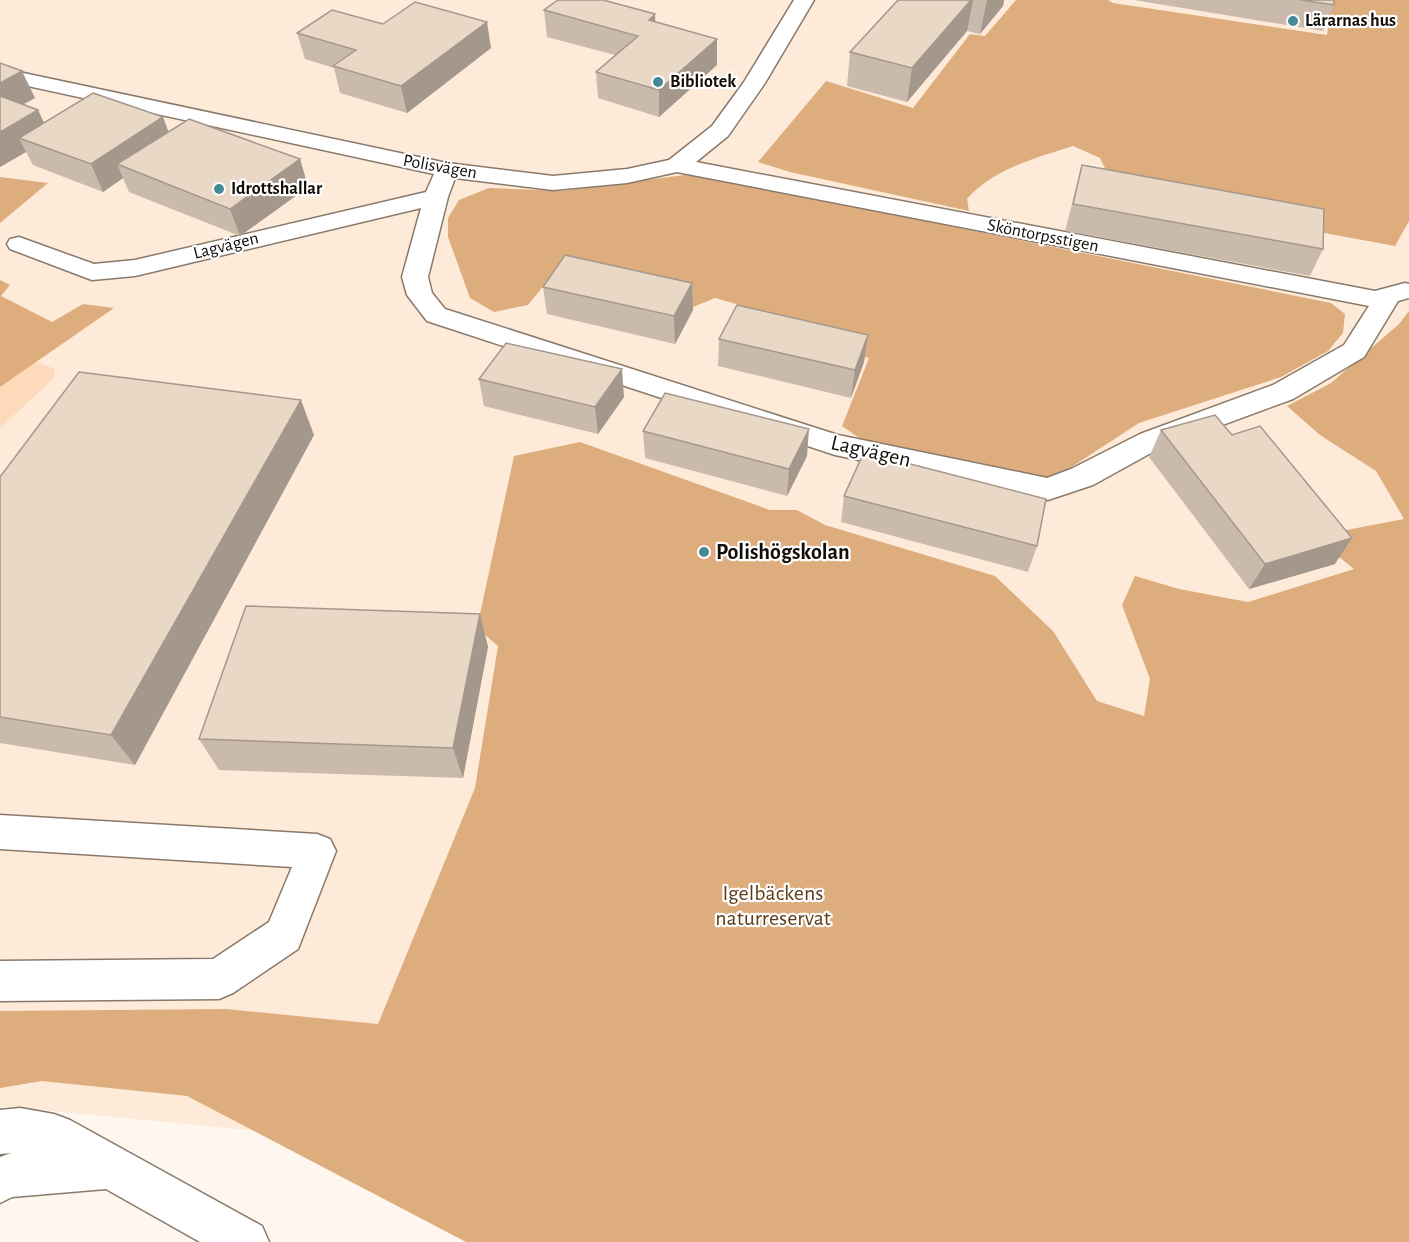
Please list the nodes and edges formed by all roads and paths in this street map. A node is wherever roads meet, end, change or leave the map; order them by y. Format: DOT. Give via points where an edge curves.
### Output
graph roads {
  1 [pos="804,0"];
  2 [pos="0,74"];
  3 [pos="677,165"];
  4 [pos="447,170"];
  5 [pos="436,197"];
  6 [pos="19,244"];
  7 [pos="1399,293"];
  8 [pos="0,832"];
  9 [pos="0,981"];
  10 [pos="0,1132"];
  11 [pos="107,1167"];
  12 [pos="0,1180"];
  13 [pos="246,1242"];
  1 -- 3 [label="street, Polisvägen" via="720,131"];
  2 -- 4 [label="street, Polisvägen"];
  3 -- 4 [label="street, Polisvägen" via="627,176 554,183"];
  3 -- 7 [label="street, Sköntorpsstigen" via="1375,299"];
  4 -- 5 [label="street, Lagvägen"];
  5 -- 6 [label="street, Lagvägen" via="119,270 92,272"];
  5 -- 7 [label="street, Lagvägen" via="415,277 420,295 446,320 835,445 1048,489 1082,477 1150,441 1282,392 1354,351"];
  8 -- 9 [label="street" via="317,851 284,935 219,978"];
  10 -- 11 [label="street" via="20,1130 54,1136"];
  11 -- 12 [label="street" via="12,1175"];
  11 -- 13 [label="street"];
}
